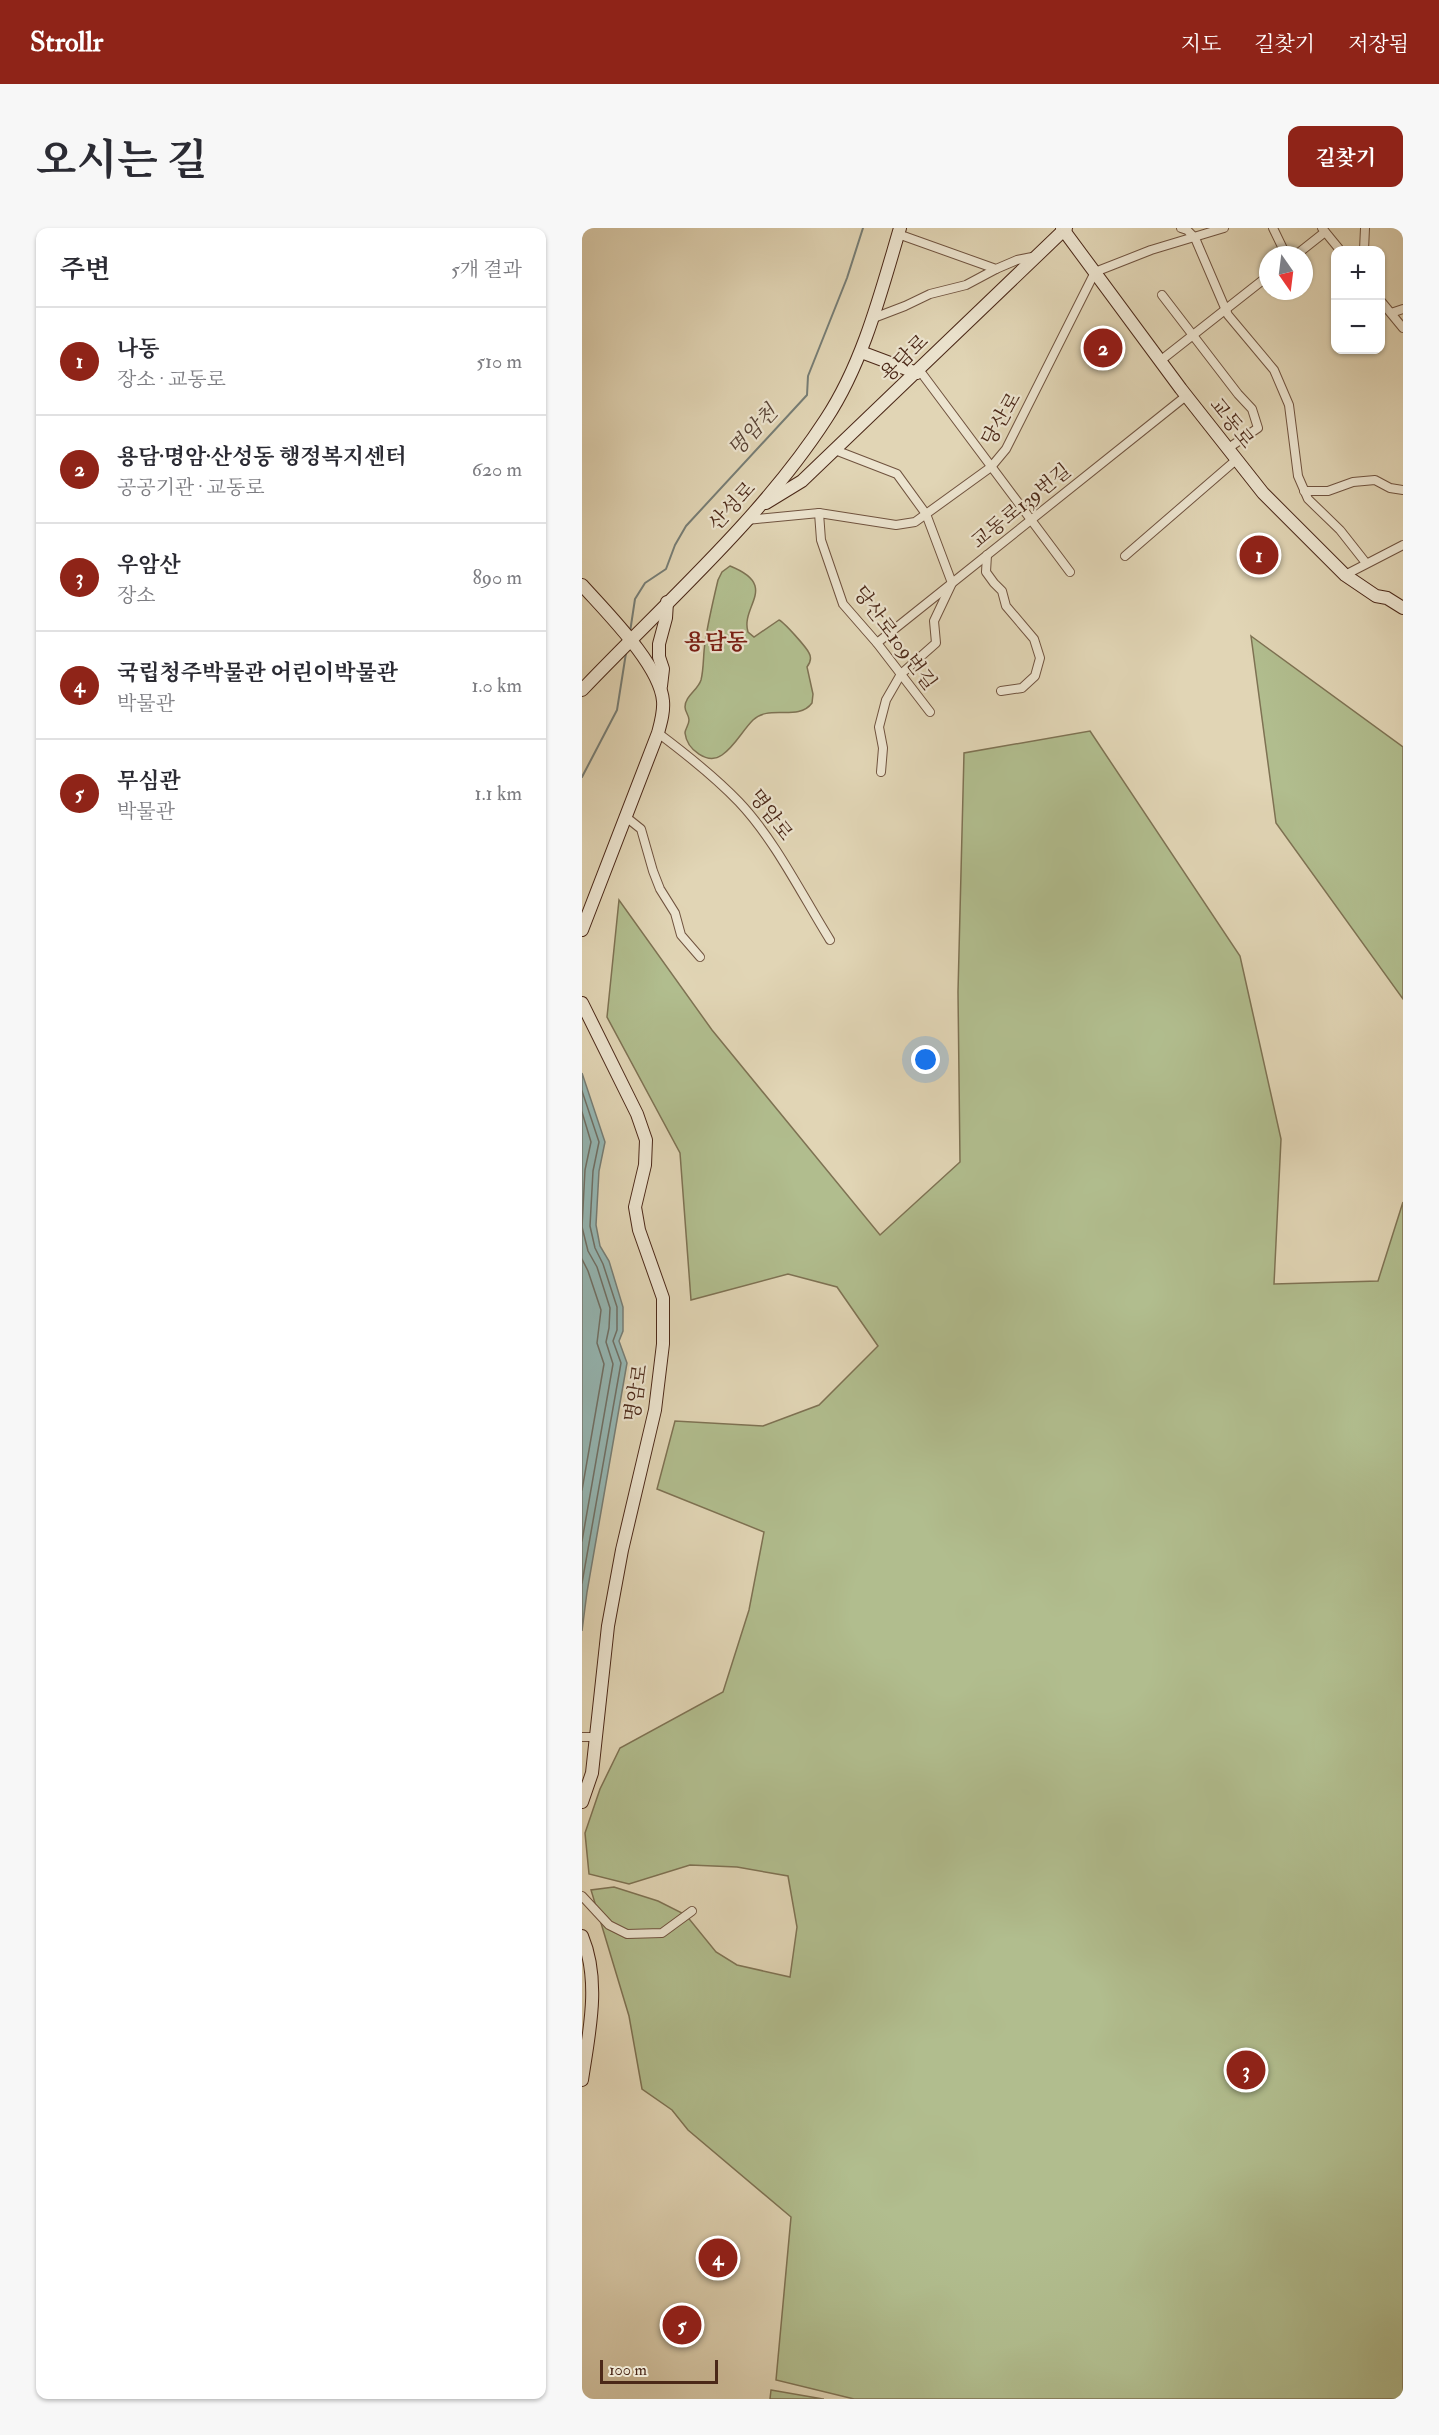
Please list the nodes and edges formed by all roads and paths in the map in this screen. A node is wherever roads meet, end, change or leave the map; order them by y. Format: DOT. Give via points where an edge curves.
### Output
graph roads {
  1 [pos="1181,228"];
  2 [pos="1224,228"];
  3 [pos="1273,228"];
  4 [pos="1365,228"];
  5 [pos="1064,229"];
  6 [pos="1323,230"];
  7 [pos="899,231"];
  8 [pos="1195,238"];
  9 [pos="1282,246"];
  10 [pos="1306,246"];
  11 [pos="1337,246"];
  12 [pos="1364,246"];
  13 [pos="1038,255"];
  14 [pos="996,269"];
  15 [pos="1095,272"];
  16 [pos="1259,283"];
  17 [pos="1162,295"];
  18 [pos="1385,306"];
  19 [pos="1226,309"];
  20 [pos="1403,309"];
  21 [pos="1391,313"];
  22 [pos="871,319"];
  23 [pos="1403,328"];
  24 [pos="1193,335"];
  25 [pos="861,352"];
  26 [pos="1160,361"];
  27 [pos="918,372"];
  28 [pos="1186,396"];
  29 [pos="1227,449"];
  30 [pos="835,450"];
  31 [pos="1236,460"];
  32 [pos="991,467"];
  33 [pos="1403,490"];
  34 [pos="1304,491"];
  35 [pos="760,507"];
  36 [pos="819,513"];
  37 [pos="926,514"];
  38 [pos="1030,519"];
  39 [pos="747,520"];
  40 [pos="1403,545"];
  41 [pos="987,555"];
  42 [pos="1125,556"];
  43 [pos="1366,563"];
  44 [pos="1070,572"];
  45 [pos="1345,574"];
  46 [pos="952,583"];
  47 [pos="582,585"];
  48 [pos="667,602"];
  49 [pos="1403,608"];
  50 [pos="630,640"];
  51 [pos="877,643"];
  52 [pos="901,674"];
  53 [pos="582,690"];
  54 [pos="661,690"];
  55 [pos="1001,692"];
  56 [pos="930,712"];
  57 [pos="658,733"];
  58 [pos="881,772"];
  59 [pos="626,817"];
  60 [pos="582,930"];
  61 [pos="831,940"];
  62 [pos="700,957"];
  63 [pos="582,1003"];
  64 [pos="582,1737"];
  65 [pos="597,1737"];
  66 [pos="582,1802"];
  67 [pos="582,1896"];
  68 [pos="692,1911"];
  69 [pos="582,1936"];
  70 [pos="582,2080"];
  1 -- 8 [label="street"];
  2 -- 8 [label="street"];
  3 -- 9 [label="street"];
  4 -- 12 [label="street"];
  5 -- 13 [label="street, 용담로"];
  5 -- 15 [label="street, 교동로"];
  6 -- 10 [label="street"];
  6 -- 11 [label="street"];
  7 -- 14 [label="street"];
  7 -- 22 [label="street, 산성로"];
  8 -- 15 [label="street"];
  8 -- 19 [label="street"];
  13 -- 14 [label="street"];
  13 -- 27 [label="street, 용담로"];
  14 -- 22 [label="street" via="966,285 930,294"];
  15 -- 26 [label="street, 교동로"];
  15 -- 32 [label="street, 당산로" via="1027,410 1006,449"];
  16 -- 19 [label="street"];
  17 -- 24 [label="street"];
  18 -- 21 [label="street"];
  19 -- 24 [label="street"];
  19 -- 34 [label="street" via="1275,370 1289,405 1298,476"];
  20 -- 21 [label="street"];
  21 -- 23 [label="street"];
  22 -- 25 [label="street, 산성로"];
  24 -- 26 [label="street"];
  24 -- 29 [label="street" via="1252,408 1258,428"];
  25 -- 27 [label="street"];
  25 -- 35 [label="street, 산성로" via="827,419"];
  26 -- 28 [label="street, 교동로"];
  27 -- 30 [label="street, 용담로"];
  27 -- 32 [label="street"];
  28 -- 29 [label="street, 교동로"];
  28 -- 38 [label="street, 교동로139번길"];
  29 -- 31 [label="street, 교동로"];
  30 -- 35 [label="street, 용담로" via="802,481"];
  30 -- 37 [label="street" via="897,474"];
  31 -- 42 [label="street"];
  31 -- 45 [label="street, 교동로" via="1263,493"];
  32 -- 37 [label="street, 당산로"];
  32 -- 38 [label="street"];
  33 -- 34 [label="street" via="1375,480 1353,482 1328,491"];
  34 -- 43 [label="street"];
  35 -- 39 [label="street, 산성로"];
  36 -- 37 [label="street, 당산로" via="896,525 915,522"];
  36 -- 39 [label="street, 당산로"];
  36 -- 51 [label="street, 당산로109번길" via="821,540 843,604"];
  37 -- 46 [label="street"];
  38 -- 41 [label="street, 교동로139번길"];
  38 -- 44 [label="street"];
  39 -- 48 [label="street, 산성로"];
  40 -- 43 [label="street"];
  41 -- 46 [label="street, 교동로139번길"];
  41 -- 55 [label="street" via="986,572 1002,591 1006,606 1034,639 1040,658 1035,676 1022,688"];
  43 -- 45 [label="street"];
  45 -- 49 [label="street, 교동로" via="1376,596"];
  46 -- 51 [label="street, 교동로139번길"];
  46 -- 52 [label="street" via="934,621 936,643"];
  47 -- 50 [label="street"];
  48 -- 50 [label="street, 산성로"];
  48 -- 54 [label="street" via="658,651 663,669"];
  50 -- 53 [label="street, 산성로"];
  50 -- 54 [label="street"];
  51 -- 52 [label="street, 당산로109번길"];
  52 -- 56 [label="street, 당산로109번길"];
  52 -- 58 [label="street" via="886,700 879,727 883,748"];
  54 -- 57 [label="street" via="663,714"];
  57 -- 59 [label="street"];
  57 -- 61 [label="street, 명암로" via="739,802"];
  59 -- 60 [label="street"];
  59 -- 62 [label="street" via="641,829 653,871 675,913 681,935"];
  63 -- 65 [label="street, 명암로" via="646,1140 645,1165 635,1207 663,1298 663,1344 655,1410 608,1626"];
  64 -- 65 [label="street"];
  65 -- 66 [label="street, 명암로" via="592,1773"];
  67 -- 68 [label="street" via="609,1925 627,1934 662,1933"];
  69 -- 70 [label="street" via="591,1961 592,2014"];
}
